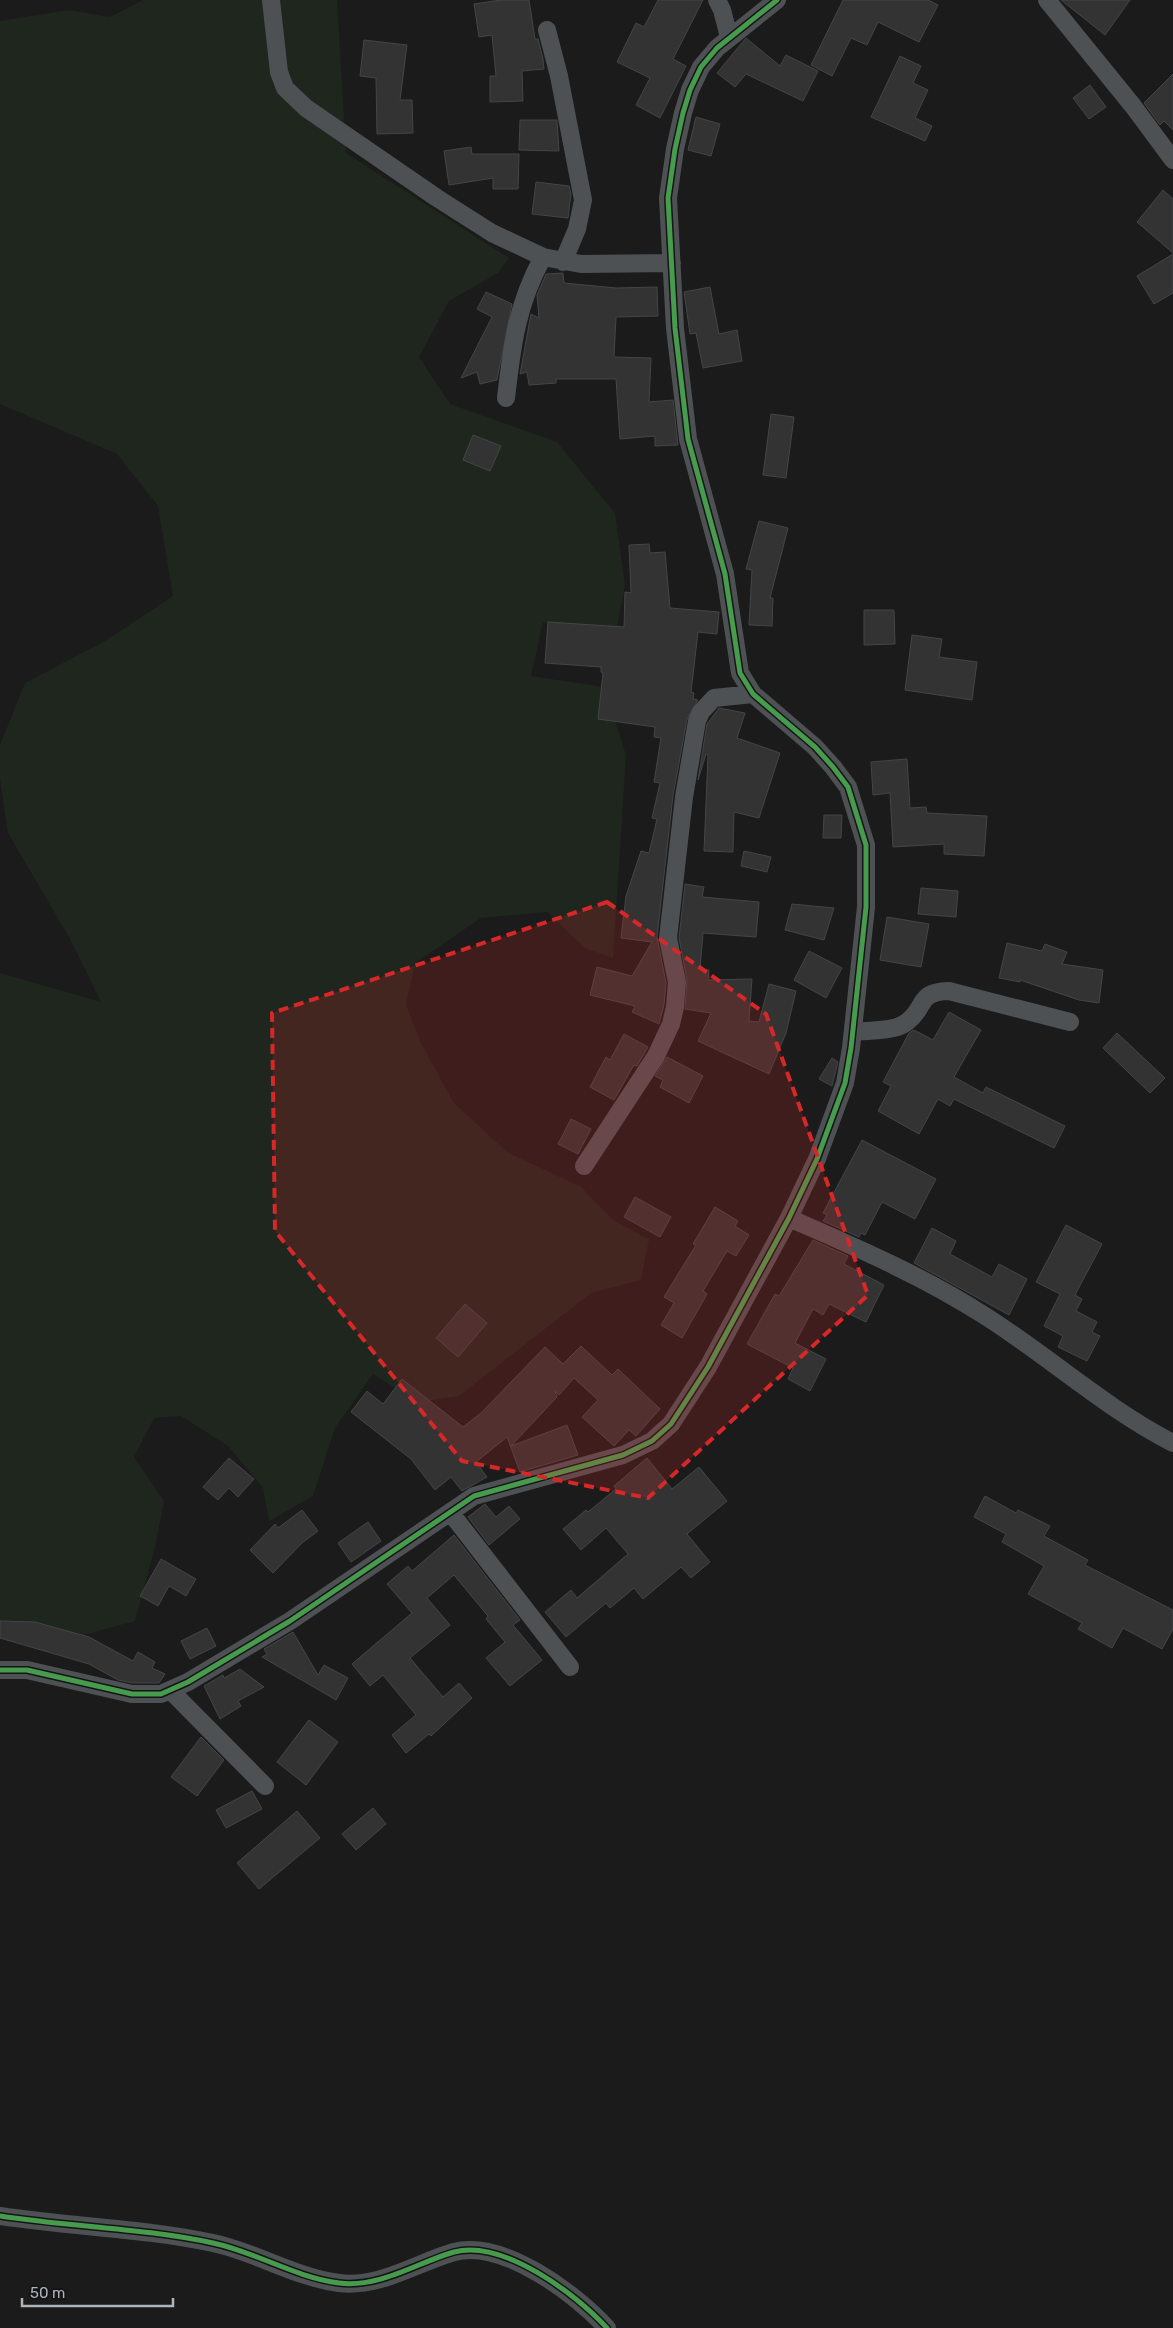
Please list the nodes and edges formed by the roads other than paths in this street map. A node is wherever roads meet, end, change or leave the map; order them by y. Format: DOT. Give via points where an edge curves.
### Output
graph roads {
  1 [pos="271,0"];
  2 [pos="716,0"];
  3 [pos="777,0"];
  4 [pos="1047,0"];
  5 [pos="547,30"];
  6 [pos="729,37"];
  7 [pos="1173,160"];
  8 [pos="543,257"];
  9 [pos="563,262"];
  10 [pos="672,263"];
  11 [pos="506,398"];
  12 [pos="753,694"];
  13 [pos="1070,1022"];
  14 [pos="853,1032"];
  15 [pos="584,1166"];
  16 [pos="789,1218"];
  17 [pos="1173,1443"];
  18 [pos="450,1512"];
  19 [pos="570,1667"];
  20 [pos="0,1670"];
  21 [pos="170,1690"];
  22 [pos="265,1786"];
  23 [pos="0,2216"];
  24 [pos="607,2328"];
  1 -- 8 [label="street" via="278,72 285,88 293,96 437,198 492,233"];
  2 -- 6 [label="street"];
  3 -- 6 [label="street"];
  4 -- 7 [label="street"];
  5 -- 9 [label="street" via="584,200 577,229"];
  6 -- 10 [label="street" via="701,67 683,113 674,149 668,198"];
  8 -- 9 [label="street"];
  8 -- 11 [label="street" via="519,310"];
  9 -- 10 [label="street" via="606,265"];
  10 -- 12 [label="street" via="675,328 688,438 725,574 740,673"];
  12 -- 14 [label="street" via="815,747 833,767 848,787 858,815 866,845 868,876"];
  12 -- 15 [label="street" via="714,698 697,721 684,797 668,938 676,982 673,1015 656,1056"];
  13 -- 14 [label="street" via="949,992 935,992 924,999 906,1023"];
  14 -- 16 [label="street" via="845,1083 834,1116"];
  16 -- 17 [label="street" via="917,1276 981,1313"];
  16 -- 18 [label="street" via="708,1366 663,1433 622,1455 484,1492"];
  18 -- 19 [label="street"];
  18 -- 21 [label="street" via="290,1621"];
  20 -- 21 [label="street" via="27,1670 142,1696"];
  21 -- 22 [label="street"];
  23 -- 24 [label="street" via="174,2235 216,2244 293,2272 339,2283 377,2281 455,2252 475,2250 520,2264 563,2288"];
}
